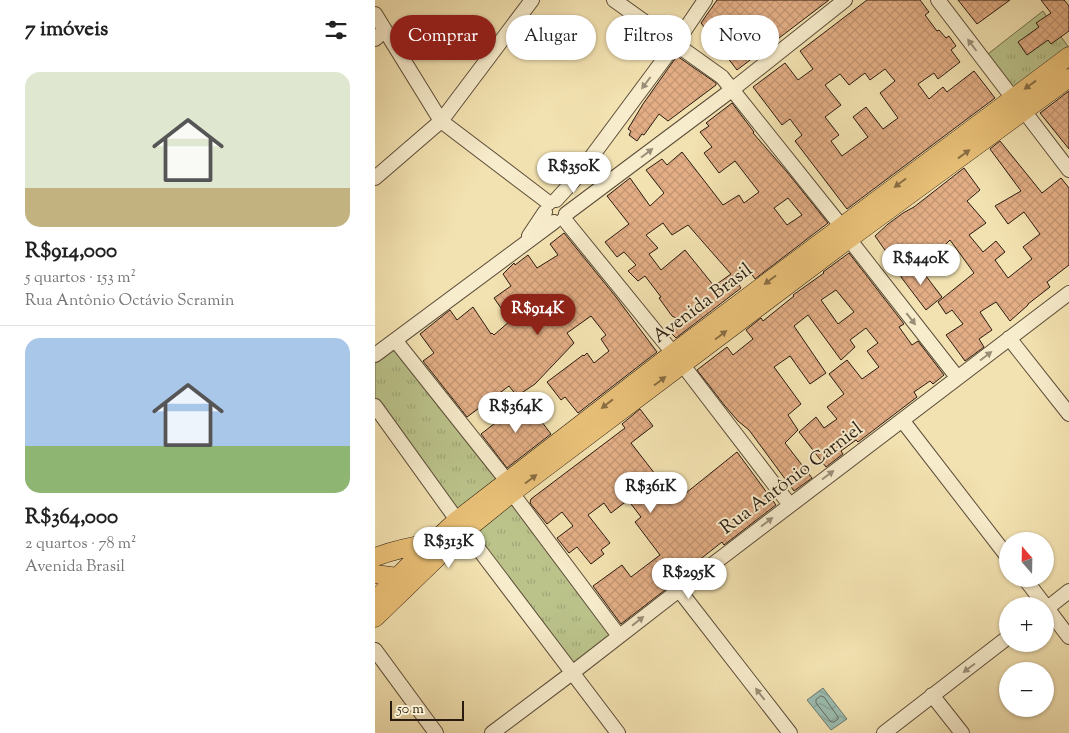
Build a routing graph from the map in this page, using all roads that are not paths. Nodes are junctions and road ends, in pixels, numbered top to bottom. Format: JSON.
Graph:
{"nodes":[{"id":1,"x":532,"y":0,"type":"edge"},
{"id":2,"x":614,"y":0,"type":"edge"},
{"id":3,"x":705,"y":0,"type":"edge"},
{"id":4,"x":845,"y":0,"type":"edge"},
{"id":5,"x":938,"y":0,"type":"edge"},
{"id":6,"x":375,"y":14,"type":"edge"},
{"id":7,"x":636,"y":15,"type":"edge"},
{"id":8,"x":691,"y":21,"type":"edge"},
{"id":9,"x":380,"y":34,"type":"edge"},
{"id":10,"x":691,"y":54,"type":"edge"},
{"id":11,"x":1069,"y":56,"type":"edge"},
{"id":12,"x":663,"y":60,"type":"edge"},
{"id":13,"x":1069,"y":78,"type":"edge"},
{"id":14,"x":733,"y":89,"type":"junction"},
{"id":15,"x":1012,"y":97,"type":"junction"},
{"id":16,"x":1024,"y":111,"type":"junction"},
{"id":17,"x":441,"y":121,"type":"junction"},
{"id":18,"x":1069,"y":170,"type":"edge"},
{"id":19,"x":375,"y":178,"type":"edge"},
{"id":20,"x":556,"y":211,"type":"junction"},
{"id":21,"x":845,"y":233,"type":"junction"},
{"id":22,"x":1069,"y":293,"type":"edge"},
{"id":23,"x":1009,"y":338,"type":"junction"},
{"id":24,"x":395,"y":340,"type":"junction"},
{"id":25,"x":375,"y":355,"type":"edge"},
{"id":26,"x":678,"y":359,"type":"junction"},
{"id":27,"x":957,"y":378,"type":"junction"},
{"id":28,"x":375,"y":406,"type":"edge"},
{"id":29,"x":1069,"y":414,"type":"edge"},
{"id":30,"x":902,"y":420,"type":"junction"},
{"id":31,"x":510,"y":487,"type":"junction"},
{"id":32,"x":790,"y":505,"type":"junction"},
{"id":33,"x":461,"y":526,"type":"junction"},
{"id":34,"x":432,"y":543,"type":"junction"},
{"id":35,"x":999,"y":546,"type":"edge"},
{"id":36,"x":375,"y":557,"type":"edge"},
{"id":37,"x":375,"y":574,"type":"edge"},
{"id":38,"x":404,"y":580,"type":"junction"},
{"id":39,"x":679,"y":590,"type":"junction"},
{"id":40,"x":1069,"y":591,"type":"edge"},
{"id":41,"x":375,"y":600,"type":"edge"},
{"id":42,"x":1054,"y":603,"type":"edge"},
{"id":43,"x":375,"y":618,"type":"edge"},
{"id":44,"x":1054,"y":619,"type":"edge"},
{"id":45,"x":619,"y":636,"type":"junction"},
{"id":46,"x":1069,"y":637,"type":"edge"},
{"id":47,"x":999,"y":644,"type":"edge"},
{"id":48,"x":375,"y":650,"type":"edge"},
{"id":49,"x":572,"y":673,"type":"junction"},
{"id":50,"x":932,"y":695,"type":"junction"},
{"id":51,"x":436,"y":733,"type":"edge"},
{"id":52,"x":492,"y":733,"type":"edge"},
{"id":53,"x":618,"y":733,"type":"edge"},
{"id":54,"x":790,"y":733,"type":"edge"},
{"id":55,"x":884,"y":733,"type":"edge"},
{"id":56,"x":961,"y":733,"type":"edge"}],
"edges":[{"from":1,"to":17,"type":"street"},
{"from":2,"to":7,"type":"street"},
{"from":3,"to":8,"type":"street"},
{"from":4,"to":14,"type":"street"},
{"from":15,"to":5,"type":"street","one_way":true},
{"from":6,"to":9,"type":"street"},
{"from":9,"to":17,"type":"street"},
{"from":10,"to":14,"type":"street"},
{"from":11,"to":15,"type":"main road","name":"Avenida Brasil","one_way":true},
{"from":12,"to":20,"type":"street","one_way":true},
{"from":13,"to":16,"type":"main road","name":"Avenida Brasil"},
{"from":20,"to":14,"type":"street","one_way":true},
{"from":14,"to":21,"type":"street"},
{"from":15,"to":21,"type":"main road","name":"Avenida Brasil","one_way":true},
{"from":16,"to":18,"type":"street"},
{"from":21,"to":16,"type":"main road","name":"Avenida Brasil","one_way":true},
{"from":17,"to":19,"type":"street"},
{"from":17,"to":20,"type":"street"},
{"from":20,"to":24,"type":"street"},
{"from":20,"to":26,"type":"street"},
{"from":21,"to":26,"type":"main road","name":"Avenida Brasil"},
{"from":21,"to":27,"type":"street","one_way":true},
{"from":22,"to":23,"type":"street","name":"Rua Antônio Carniel"},
{"from":27,"to":23,"type":"street","name":"Rua Antônio Carniel","one_way":true},
{"from":23,"to":29,"type":"street"},
{"from":24,"to":25,"type":"street"},
{"from":24,"to":31,"type":"street"},
{"from":26,"to":31,"type":"main road","name":"Avenida Brasil"},
{"from":26,"to":32,"type":"street"},
{"from":27,"to":30,"type":"street","name":"Rua Antônio Carniel"},
{"from":28,"to":33,"type":"street"},
{"from":32,"to":30,"type":"street","name":"Rua Antônio Carniel","one_way":true},
{"from":30,"to":35,"type":"street"},
{"from":31,"to":33,"type":"main road","name":"Avenida Brasil"},
{"from":31,"to":45,"type":"street"},
{"from":39,"to":32,"type":"street","name":"Rua Antônio Carniel","one_way":true},
{"from":33,"to":34,"type":"main road","name":"Avenida Brasil"},
{"from":33,"to":38,"type":"main road","name":"Avenida Brasil"},
{"from":33,"to":49,"type":"street"},
{"from":34,"to":36,"type":"main road"},
{"from":34,"to":38,"type":"main road","name":"Avenida Brasil"},
{"from":37,"to":38,"type":"main road"},
{"from":38,"to":41,"type":"main road","name":"Avenida Brasil"},
{"from":38,"to":43,"type":"main road","name":"Avenida Brasil"},
{"from":45,"to":39,"type":"street","name":"Rua Antônio Carniel","one_way":true},
{"from":54,"to":39,"type":"street","one_way":true},
{"from":40,"to":42,"type":"street"},
{"from":44,"to":46,"type":"street"},
{"from":45,"to":49,"type":"street","name":"Rua Antônio Carniel"},
{"from":47,"to":50,"type":"street","one_way":true},
{"from":48,"to":51,"type":"street"},
{"from":49,"to":52,"type":"street","name":"Rua Antônio Carniel"},
{"from":49,"to":53,"type":"street"},
{"from":50,"to":55,"type":"street"},
{"from":50,"to":56,"type":"street"}]}
